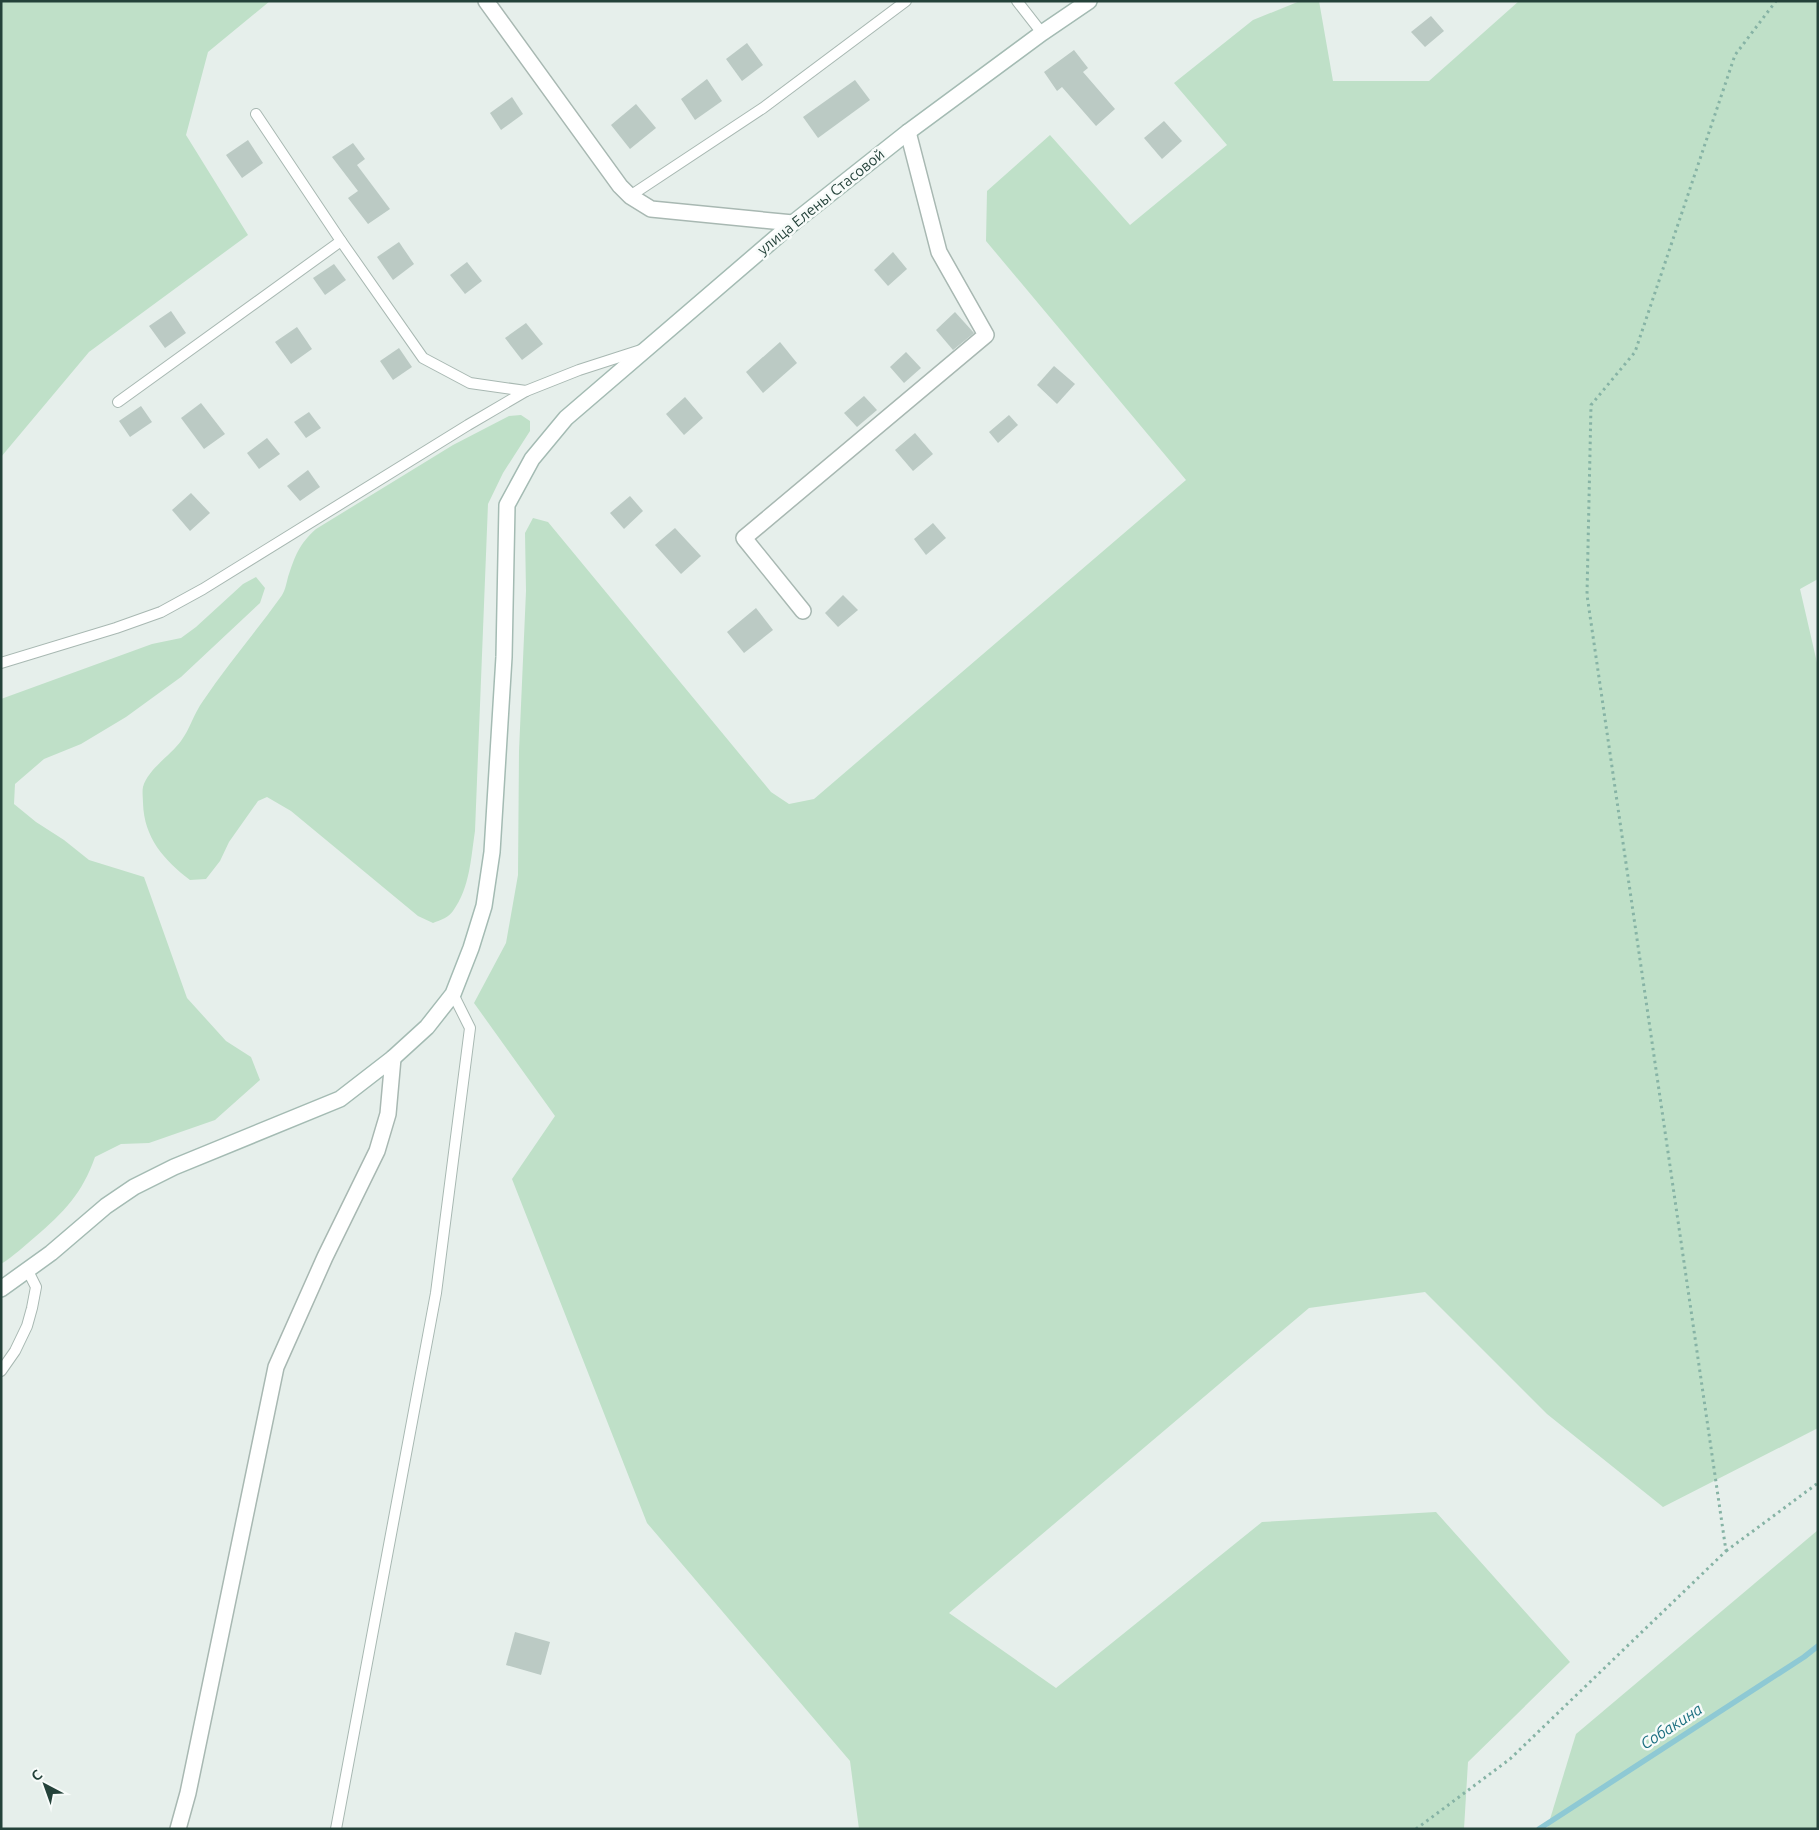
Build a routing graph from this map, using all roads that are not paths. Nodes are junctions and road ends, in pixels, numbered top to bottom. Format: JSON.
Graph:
{"nodes":[{"id":1,"x":486,"y":1,"type":"edge"},
{"id":2,"x":906,"y":1,"type":"edge"},
{"id":3,"x":1017,"y":1,"type":"edge"},
{"id":4,"x":1089,"y":1,"type":"edge"},
{"id":5,"x":1042,"y":33,"type":"junction"},
{"id":6,"x":256,"y":114,"type":"dead end"},
{"id":7,"x":908,"y":132,"type":"junction"},
{"id":8,"x":630,"y":196,"type":"junction"},
{"id":9,"x":793,"y":223,"type":"junction"},
{"id":10,"x":341,"y":241,"type":"junction"},
{"id":11,"x":644,"y":349,"type":"junction"},
{"id":12,"x":526,"y":391,"type":"junction"},
{"id":13,"x":118,"y":402,"type":"dead end"},
{"id":14,"x":803,"y":610,"type":"dead end"},
{"id":15,"x":1,"y":663,"type":"edge"},
{"id":16,"x":453,"y":994,"type":"junction"},
{"id":17,"x":393,"y":1058,"type":"junction"},
{"id":18,"x":28,"y":1271,"type":"junction"},
{"id":19,"x":1,"y":1289,"type":"edge"},
{"id":20,"x":1,"y":1371,"type":"edge"},
{"id":21,"x":178,"y":1829,"type":"edge"},
{"id":22,"x":336,"y":1829,"type":"edge"}],
"edges":[{"from":1,"to":8,"type":"street"},
{"from":2,"to":8,"type":"lane"},
{"from":3,"to":5,"type":"lane"},
{"from":4,"to":5,"type":"street","name":"улица Елены Стасовой"},
{"from":5,"to":7,"type":"street","name":"улица Елены Стасовой"},
{"from":6,"to":10,"type":"lane"},
{"from":7,"to":9,"type":"street","name":"улица Елены Стасовой"},
{"from":7,"to":14,"type":"street"},
{"from":8,"to":9,"type":"street"},
{"from":9,"to":11,"type":"street","name":"улица Елены Стасовой"},
{"from":10,"to":12,"type":"lane"},
{"from":10,"to":13,"type":"lane"},
{"from":11,"to":12,"type":"lane"},
{"from":11,"to":16,"type":"street","name":"улица Елены Стасовой"},
{"from":12,"to":15,"type":"lane"},
{"from":16,"to":17,"type":"street","name":"улица Елены Стасовой"},
{"from":16,"to":22,"type":"lane"},
{"from":17,"to":18,"type":"street","name":"улица Елены Стасовой"},
{"from":17,"to":21,"type":"street"},
{"from":18,"to":19,"type":"street","name":"улица Елены Стасовой"},
{"from":18,"to":20,"type":"lane"}]}
